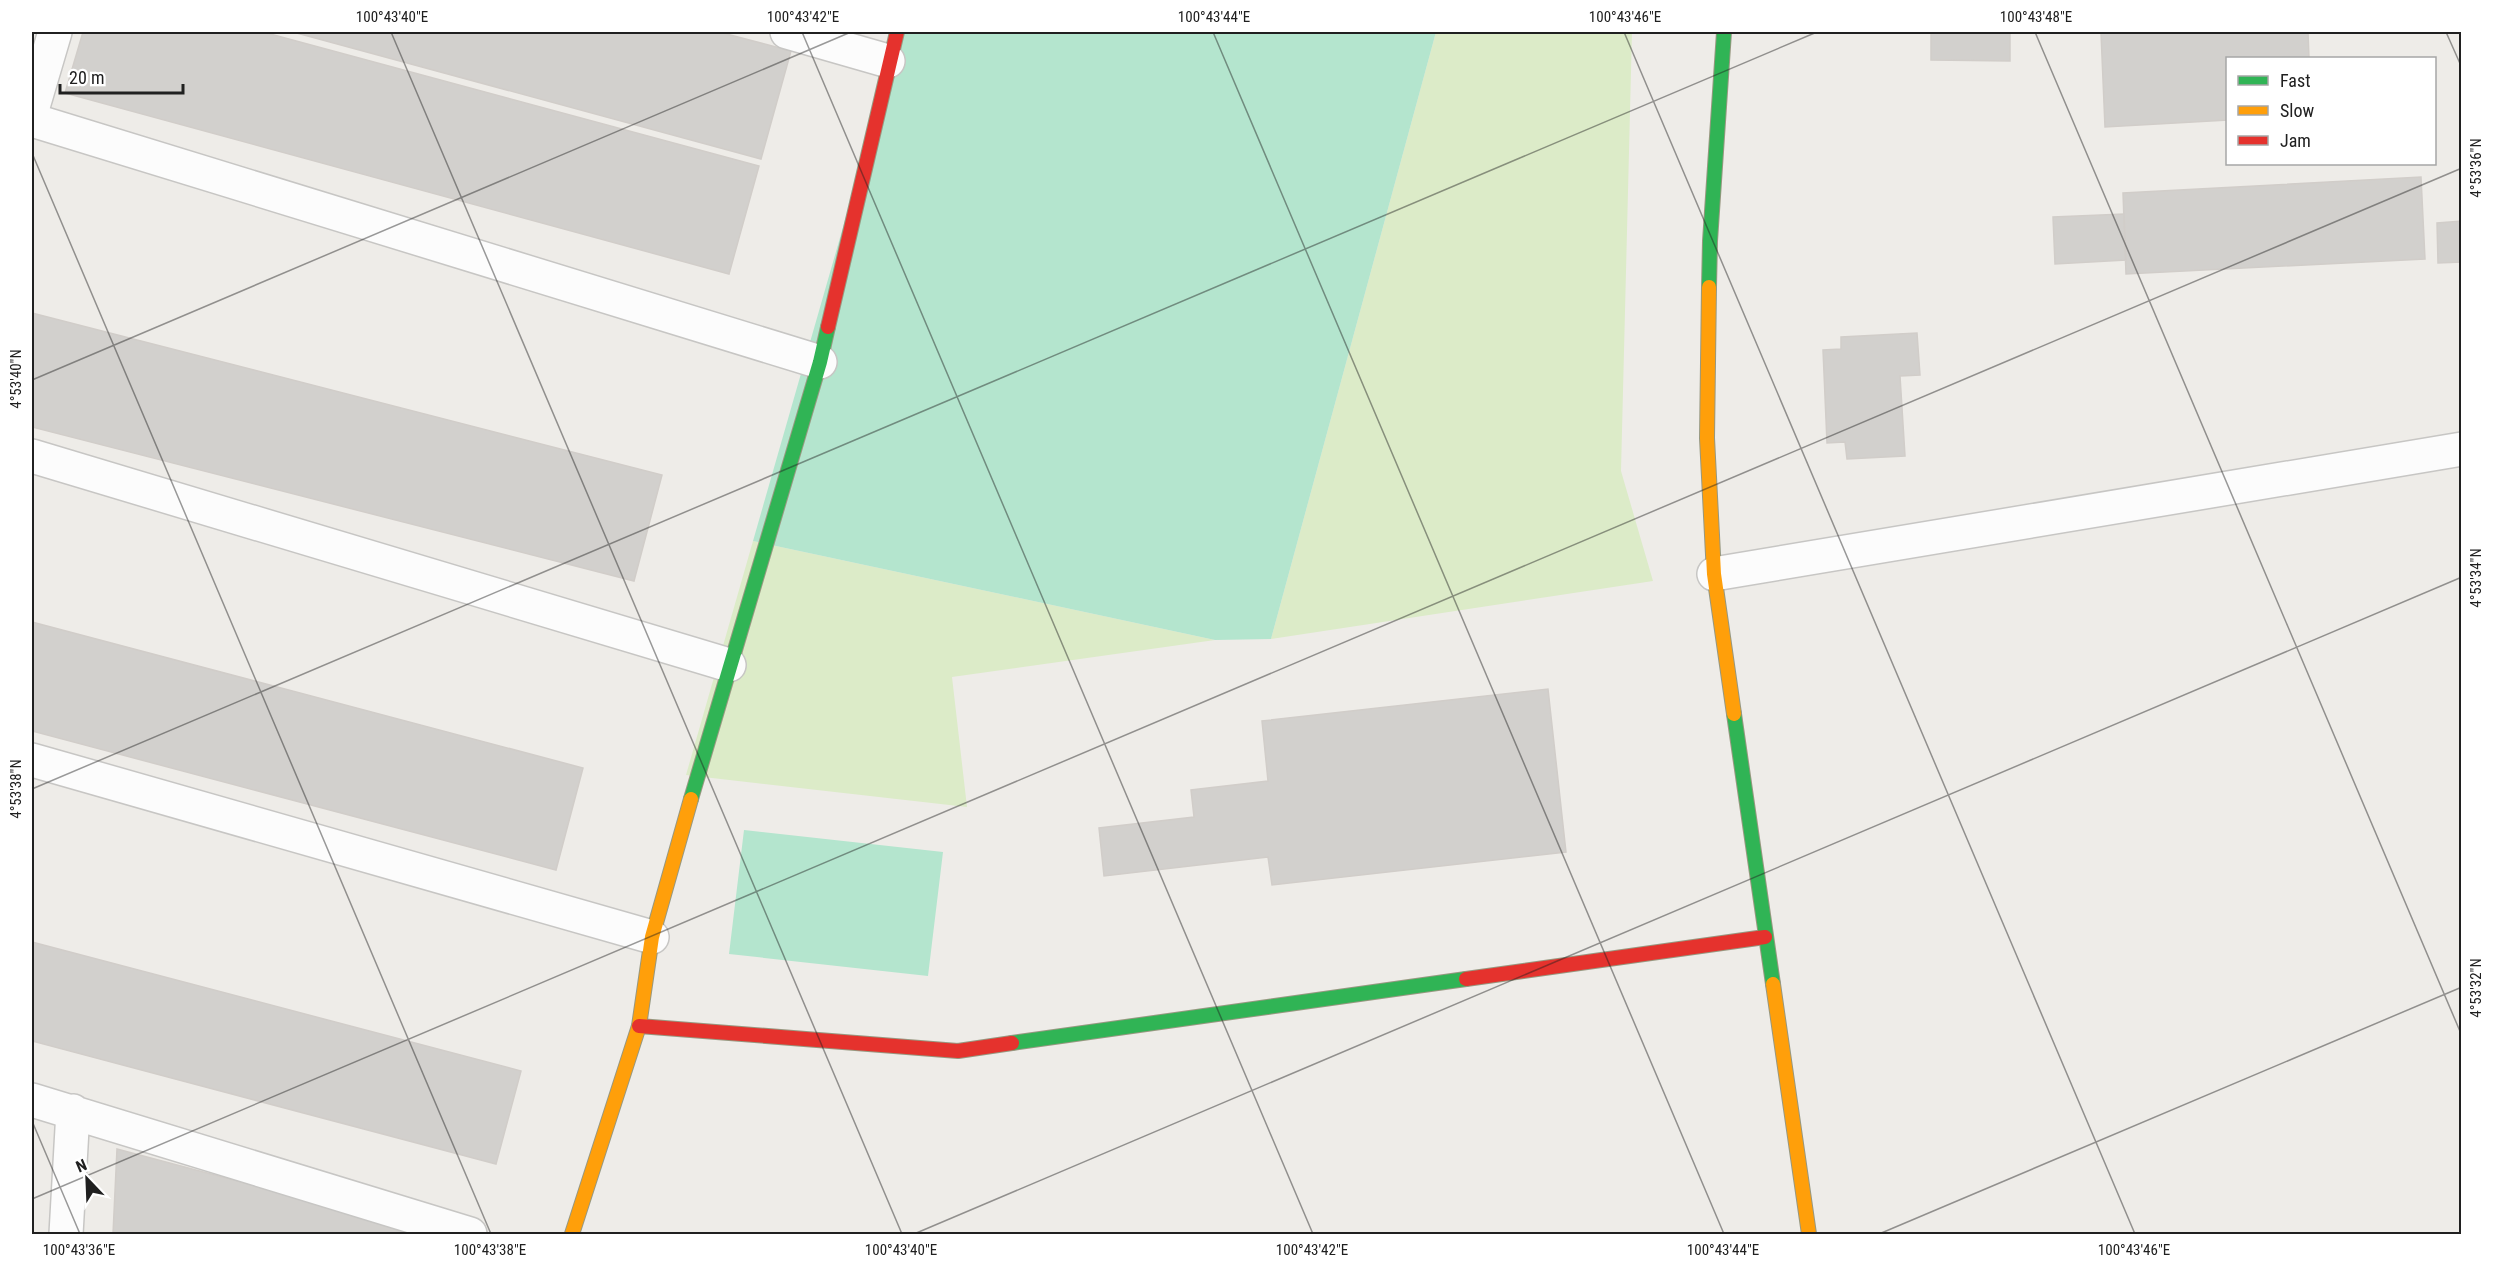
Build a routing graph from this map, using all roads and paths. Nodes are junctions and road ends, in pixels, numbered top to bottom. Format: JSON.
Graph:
{"nodes":[{"id":1,"x":54,"y":32,"type":"edge"},
{"id":2,"x":787,"y":32,"type":"edge"},
{"id":3,"x":1724,"y":32,"type":"edge"},
{"id":4,"x":892,"y":46,"type":"edge"},
{"id":5,"x":32,"y":110,"type":"edge"},
{"id":6,"x":32,"y":120,"type":"edge"},
{"id":7,"x":820,"y":362,"type":"junction"},
{"id":8,"x":2462,"y":449,"type":"edge"},
{"id":9,"x":32,"y":456,"type":"edge"},
{"id":10,"x":1714,"y":574,"type":"junction"},
{"id":11,"x":729,"y":665,"type":"junction"},
{"id":12,"x":32,"y":760,"type":"edge"},
{"id":13,"x":652,"y":937,"type":"junction"},
{"id":14,"x":1764,"y":937,"type":"junction"},
{"id":15,"x":639,"y":1026,"type":"junction"},
{"id":16,"x":32,"y":1100,"type":"edge"},
{"id":17,"x":73,"y":1111,"type":"junction"},
{"id":18,"x":66,"y":1234,"type":"edge"},
{"id":19,"x":470,"y":1234,"type":"edge"},
{"id":20,"x":572,"y":1234,"type":"edge"},
{"id":21,"x":1809,"y":1234,"type":"edge"}],
"edges":[{"from":1,"to":5,"type":"street"},
{"from":2,"to":4,"type":"street"},
{"from":3,"to":10,"type":"street"},
{"from":4,"to":7,"type":"street"},
{"from":6,"to":7,"type":"street"},
{"from":7,"to":11,"type":"street"},
{"from":8,"to":10,"type":"street"},
{"from":9,"to":11,"type":"street"},
{"from":10,"to":14,"type":"street"},
{"from":11,"to":13,"type":"street"},
{"from":12,"to":13,"type":"street"},
{"from":13,"to":15,"type":"street"},
{"from":14,"to":15,"type":"street"},
{"from":14,"to":21,"type":"street"},
{"from":15,"to":20,"type":"street"},
{"from":16,"to":17,"type":"street"},
{"from":17,"to":18,"type":"street"},
{"from":17,"to":19,"type":"street"}]}
